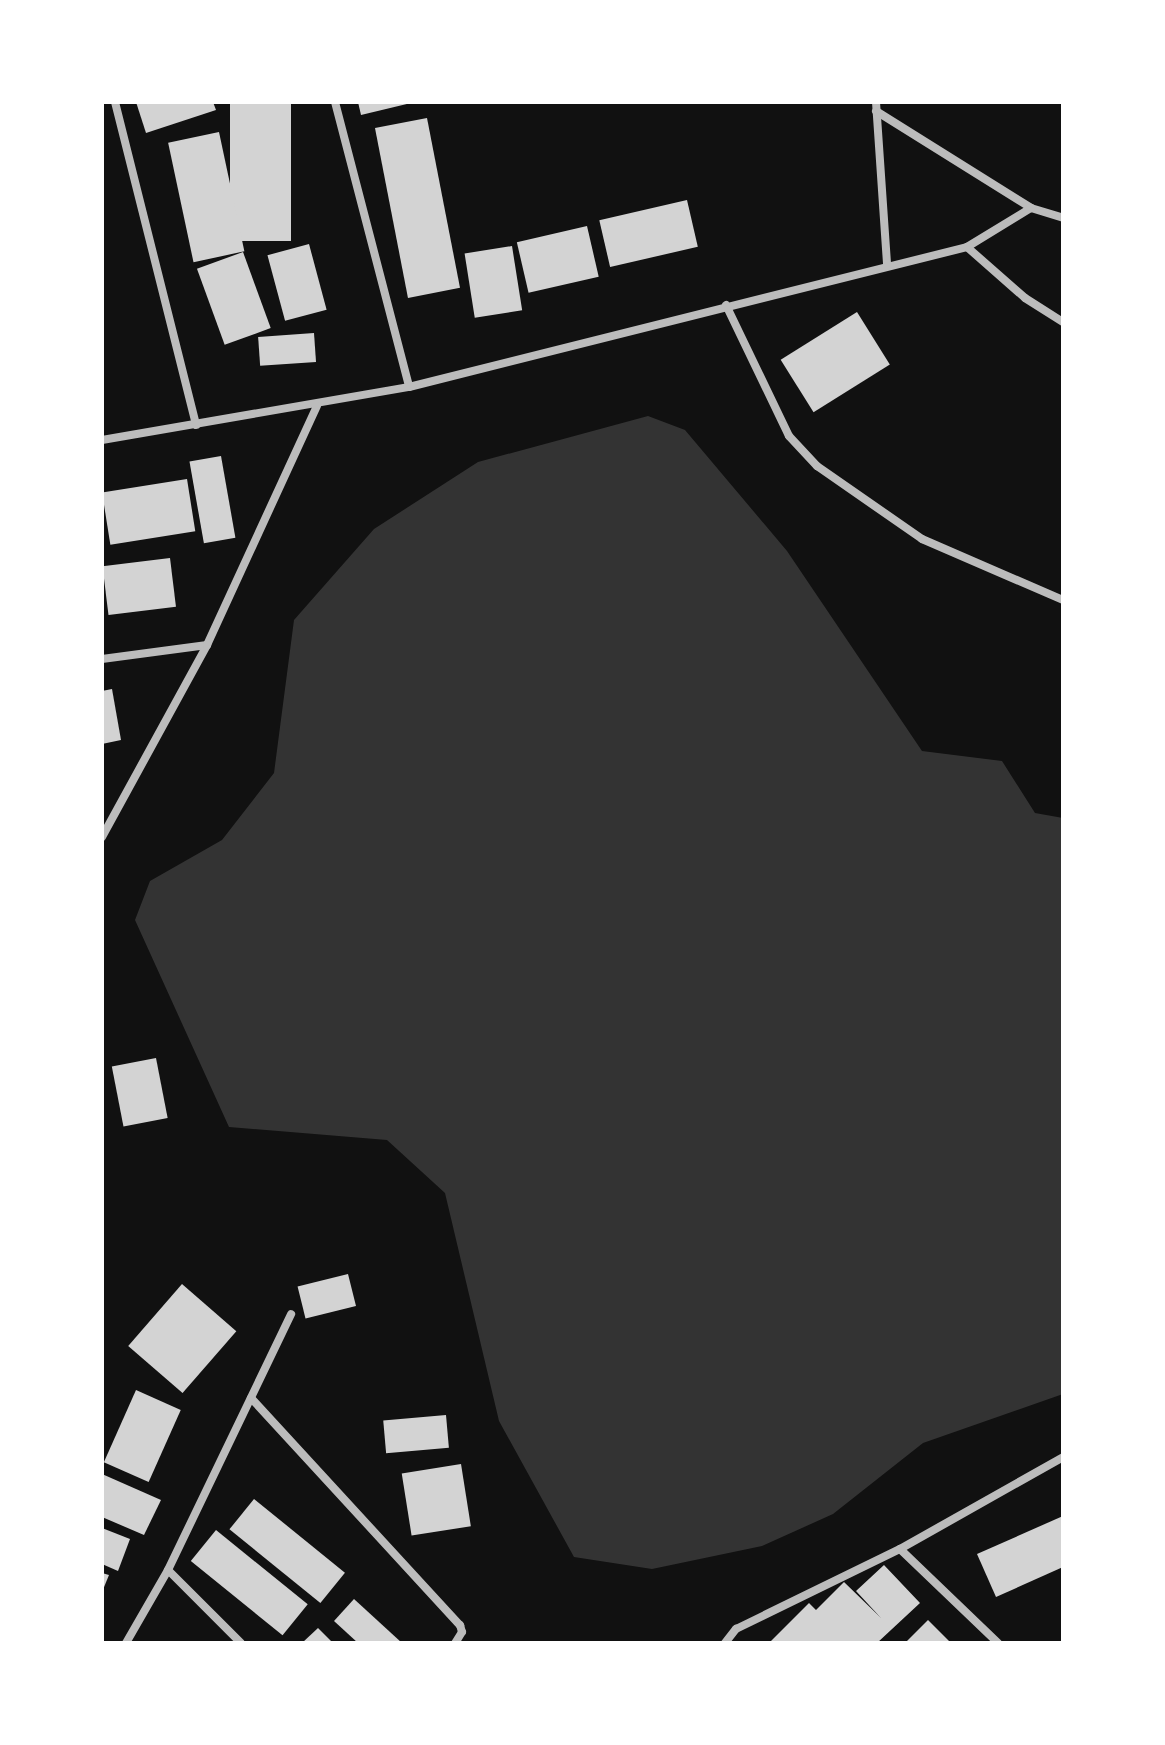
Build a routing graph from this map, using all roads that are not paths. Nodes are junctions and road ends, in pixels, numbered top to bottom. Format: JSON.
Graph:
{"nodes":[{"id":1,"x":115,"y":102,"type":"edge"},
{"id":2,"x":335,"y":102,"type":"edge"},
{"id":3,"x":876,"y":106,"type":"edge"},
{"id":4,"x":1031,"y":208,"type":"junction"},
{"id":5,"x":1063,"y":218,"type":"edge"},
{"id":6,"x":967,"y":247,"type":"junction"},
{"id":7,"x":887,"y":264,"type":"junction"},
{"id":8,"x":726,"y":305,"type":"junction"},
{"id":9,"x":1063,"y":322,"type":"edge"},
{"id":10,"x":409,"y":387,"type":"junction"},
{"id":11,"x":317,"y":406,"type":"junction"},
{"id":12,"x":196,"y":425,"type":"junction"},
{"id":13,"x":102,"y":440,"type":"edge"},
{"id":14,"x":1063,"y":600,"type":"edge"},
{"id":15,"x":207,"y":645,"type":"junction"},
{"id":16,"x":102,"y":659,"type":"edge"},
{"id":17,"x":102,"y":837,"type":"edge"},
{"id":18,"x":291,"y":1314,"type":"dead end"},
{"id":19,"x":251,"y":1398,"type":"junction"},
{"id":20,"x":1063,"y":1457,"type":"edge"},
{"id":21,"x":900,"y":1549,"type":"junction"},
{"id":22,"x":168,"y":1570,"type":"junction"},
{"id":23,"x":126,"y":1643,"type":"edge"},
{"id":24,"x":241,"y":1643,"type":"edge"},
{"id":25,"x":455,"y":1643,"type":"edge"},
{"id":26,"x":725,"y":1643,"type":"edge"},
{"id":27,"x":998,"y":1643,"type":"edge"}],
"edges":[{"from":1,"to":12,"type":"street"},
{"from":2,"to":10,"type":"street"},
{"from":3,"to":4,"type":"street"},
{"from":3,"to":7,"type":"street"},
{"from":4,"to":5,"type":"street"},
{"from":4,"to":6,"type":"street"},
{"from":6,"to":7,"type":"street"},
{"from":6,"to":9,"type":"street"},
{"from":7,"to":8,"type":"street"},
{"from":8,"to":10,"type":"street"},
{"from":8,"to":14,"type":"street"},
{"from":10,"to":11,"type":"street"},
{"from":11,"to":12,"type":"street"},
{"from":11,"to":15,"type":"street"},
{"from":12,"to":13,"type":"street"},
{"from":15,"to":16,"type":"street"},
{"from":15,"to":17,"type":"street"},
{"from":18,"to":19,"type":"street"},
{"from":19,"to":22,"type":"street"},
{"from":19,"to":25,"type":"street"},
{"from":20,"to":21,"type":"street"},
{"from":21,"to":26,"type":"street"},
{"from":21,"to":27,"type":"street"},
{"from":22,"to":23,"type":"street"},
{"from":22,"to":24,"type":"street"}]}
